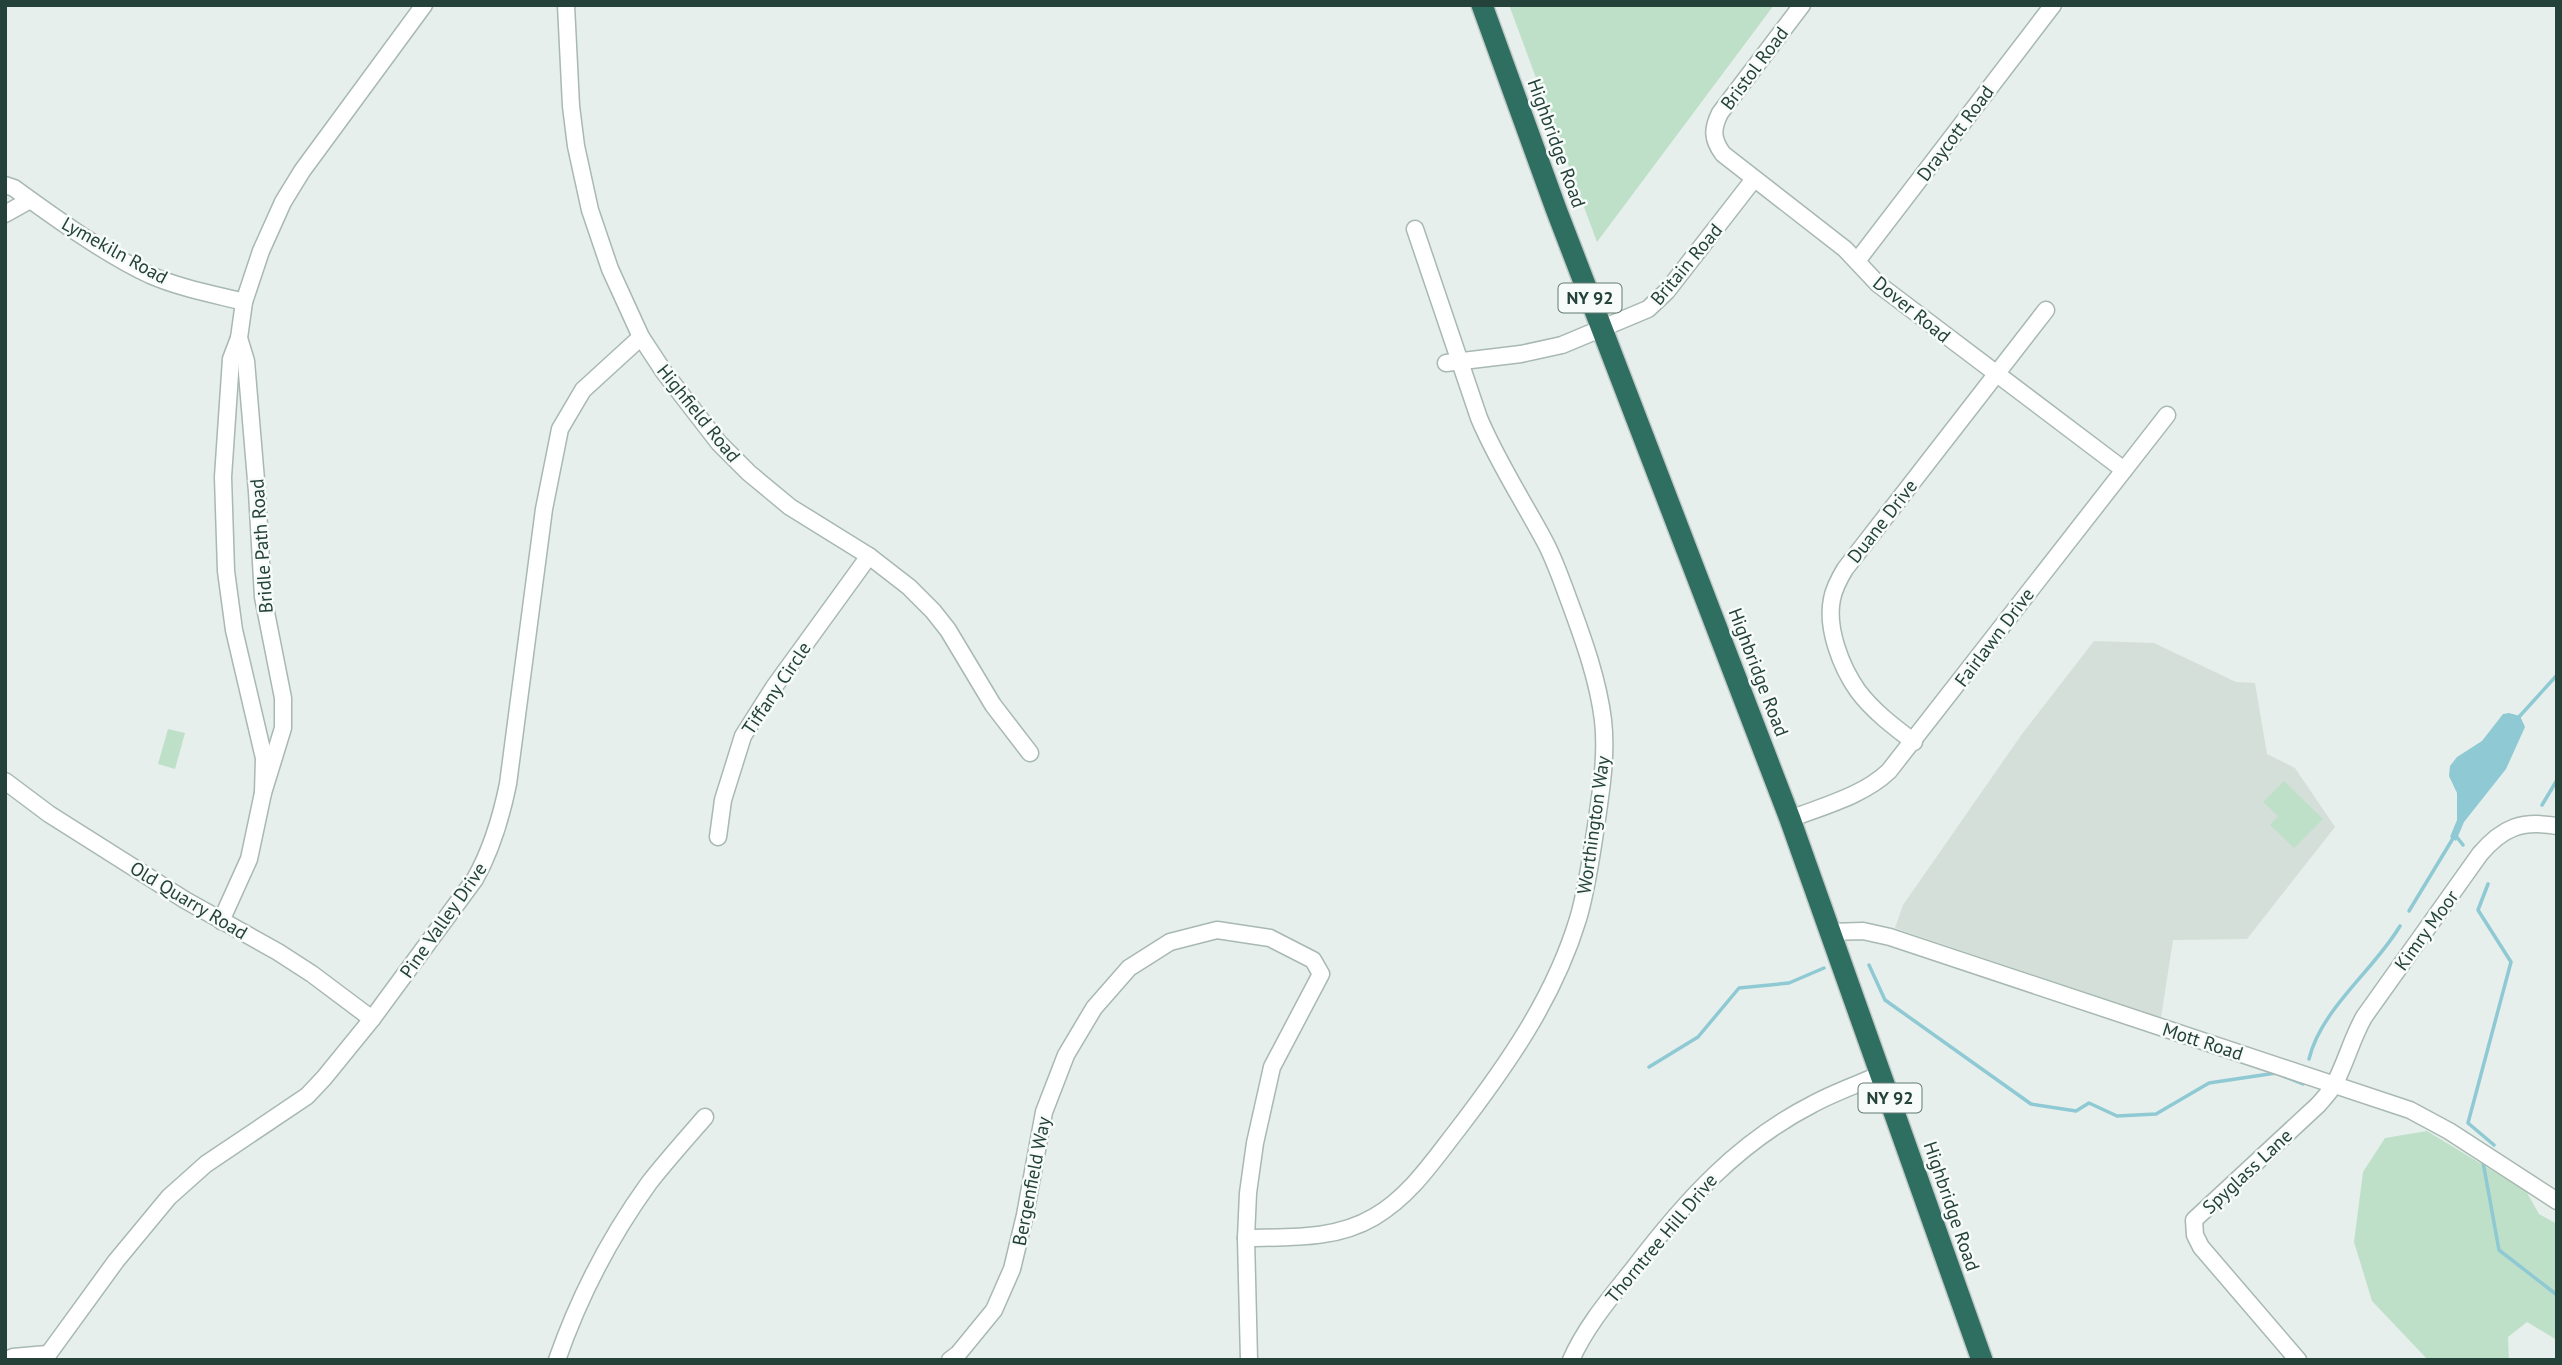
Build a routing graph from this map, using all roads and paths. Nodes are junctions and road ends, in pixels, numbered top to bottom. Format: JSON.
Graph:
{"nodes":[{"id":1,"x":424,"y":5,"type":"edge"},
{"id":2,"x":566,"y":5,"type":"edge"},
{"id":3,"x":1482,"y":5,"type":"edge"},
{"id":4,"x":1802,"y":5,"type":"edge"},
{"id":5,"x":2053,"y":5,"type":"edge"},
{"id":6,"x":1713,"y":135,"type":"joint"},
{"id":7,"x":1754,"y":179,"type":"junction"},
{"id":8,"x":5,"y":185,"type":"edge"},
{"id":9,"x":30,"y":200,"type":"junction"},
{"id":10,"x":5,"y":214,"type":"edge"},
{"id":11,"x":1415,"y":229,"type":"dead end"},
{"id":12,"x":1857,"y":261,"type":"junction"},
{"id":13,"x":244,"y":302,"type":"junction"},
{"id":14,"x":2046,"y":310,"type":"dead end"},
{"id":15,"x":1602,"y":328,"type":"junction"},
{"id":16,"x":641,"y":337,"type":"junction"},
{"id":17,"x":239,"y":338,"type":"junction"},
{"id":18,"x":1453,"y":361,"type":"junction"},
{"id":19,"x":1996,"y":374,"type":"junction"},
{"id":20,"x":2167,"y":415,"type":"dead end"},
{"id":21,"x":2124,"y":470,"type":"junction"},
{"id":22,"x":869,"y":556,"type":"junction"},
{"id":23,"x":1914,"y":742,"type":"junction"},
{"id":24,"x":1030,"y":753,"type":"dead end"},
{"id":25,"x":5,"y":780,"type":"edge"},
{"id":26,"x":263,"y":793,"type":"junction"},
{"id":27,"x":1790,"y":819,"type":"junction"},
{"id":28,"x":2557,"y":826,"type":"edge"},
{"id":29,"x":718,"y":837,"type":"dead end"},
{"id":30,"x":221,"y":921,"type":"junction"},
{"id":31,"x":1830,"y":932,"type":"junction"},
{"id":32,"x":372,"y":1020,"type":"junction"},
{"id":33,"x":1881,"y":1074,"type":"junction"},
{"id":34,"x":2335,"y":1084,"type":"junction"},
{"id":35,"x":705,"y":1117,"type":"dead end"},
{"id":36,"x":2557,"y":1200,"type":"edge"},
{"id":37,"x":1246,"y":1238,"type":"junction"},
{"id":38,"x":46,"y":1357,"type":"edge"},
{"id":39,"x":6,"y":1360,"type":"edge"},
{"id":40,"x":557,"y":1360,"type":"edge"},
{"id":41,"x":950,"y":1360,"type":"edge"},
{"id":42,"x":1249,"y":1360,"type":"edge"},
{"id":43,"x":1571,"y":1360,"type":"edge"},
{"id":44,"x":1982,"y":1360,"type":"edge"},
{"id":45,"x":2298,"y":1360,"type":"edge"}],
"edges":[{"from":1,"to":13,"type":"street","name":"Bridle Path Road"},
{"from":2,"to":16,"type":"street","name":"Highfield Road"},
{"from":3,"to":15,"type":"highway","name":"Highbridge Road","number":"NY 92"},
{"from":4,"to":6,"type":"street","name":"Bristol Road"},
{"from":5,"to":12,"type":"street","name":"Draycott Road"},
{"from":6,"to":7,"type":"street","name":"Dover Road"},
{"from":7,"to":12,"type":"street","name":"Dover Road"},
{"from":7,"to":15,"type":"street","name":"Britain Road"},
{"from":8,"to":9,"type":"street","name":"Lymekiln Road"},
{"from":9,"to":10,"type":"street"},
{"from":9,"to":13,"type":"street","name":"Lymekiln Road"},
{"from":11,"to":18,"type":"street","name":"Worthington Way"},
{"from":12,"to":19,"type":"street","name":"Dover Road"},
{"from":13,"to":17,"type":"street","name":"Bridle Path Road"},
{"from":14,"to":19,"type":"street","name":"Duane Drive"},
{"from":15,"to":18,"type":"street","name":"Britain Road"},
{"from":15,"to":27,"type":"highway","name":"Highbridge Road","number":"NY 92"},
{"from":16,"to":22,"type":"street","name":"Highfield Road"},
{"from":16,"to":32,"type":"street","name":"Pine Valley Drive"},
{"from":17,"to":26,"type":"street","name":"Bridle Path Road"},
{"from":17,"to":26,"type":"street","name":"Bridle Path Road"},
{"from":18,"to":37,"type":"street","name":"Worthington Way"},
{"from":19,"to":21,"type":"street","name":"Dover Road"},
{"from":19,"to":23,"type":"street","name":"Duane Drive"},
{"from":20,"to":21,"type":"street","name":"Fairlawn Drive"},
{"from":21,"to":23,"type":"street","name":"Fairlawn Drive"},
{"from":22,"to":24,"type":"street","name":"Highfield Road"},
{"from":22,"to":29,"type":"street","name":"Tiffany Circle"},
{"from":23,"to":27,"type":"street","name":"Fairlawn Drive"},
{"from":25,"to":30,"type":"street","name":"Old Quarry Road"},
{"from":26,"to":30,"type":"street","name":"Bridle Path Road"},
{"from":27,"to":31,"type":"highway","name":"Highbridge Road","number":"NY 92"},
{"from":28,"to":34,"type":"street","name":"Kimry Moor"},
{"from":30,"to":32,"type":"street","name":"Old Quarry Road"},
{"from":31,"to":33,"type":"highway","name":"Highbridge Road","number":"NY 92"},
{"from":31,"to":34,"type":"street","name":"Mott Road"},
{"from":32,"to":38,"type":"street","name":"Pine Valley Drive"},
{"from":33,"to":43,"type":"street","name":"Thorntree Hill Drive"},
{"from":33,"to":44,"type":"highway","name":"Highbridge Road","number":"NY 92"},
{"from":34,"to":36,"type":"street","name":"Mott Road"},
{"from":34,"to":45,"type":"street","name":"Spyglass Lane"},
{"from":35,"to":40,"type":"street"},
{"from":37,"to":41,"type":"street","name":"Bergenfield Way"},
{"from":37,"to":42,"type":"street"},
{"from":38,"to":39,"type":"street","name":"Pine Valley Drive"}]}
